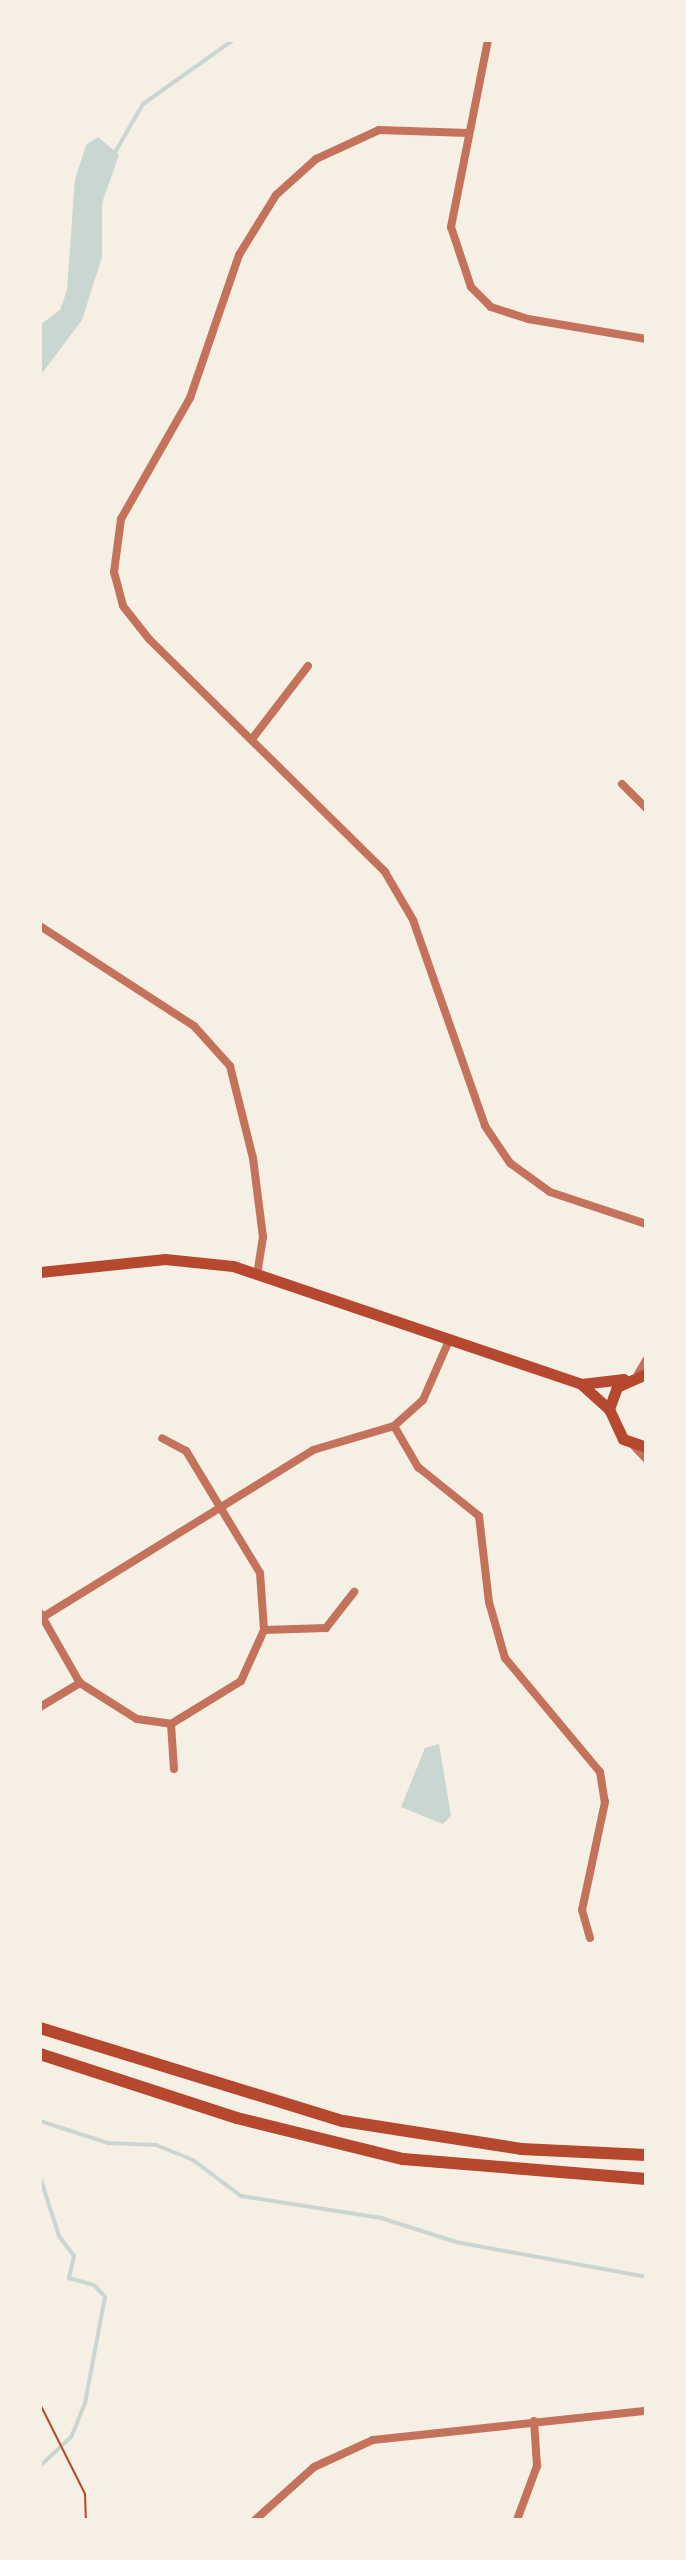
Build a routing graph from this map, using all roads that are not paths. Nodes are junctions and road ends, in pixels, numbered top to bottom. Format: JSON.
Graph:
{"nodes":[{"id":1,"x":488,"y":40,"type":"edge"},
{"id":2,"x":468,"y":133,"type":"junction"},
{"id":3,"x":646,"y":339,"type":"edge"},
{"id":4,"x":308,"y":666,"type":"dead end"},
{"id":5,"x":252,"y":739,"type":"junction"},
{"id":6,"x":622,"y":784,"type":"dead end"},
{"id":7,"x":646,"y":808,"type":"edge"},
{"id":8,"x":40,"y":926,"type":"edge"},
{"id":9,"x":646,"y":1224,"type":"edge"},
{"id":10,"x":40,"y":1272,"type":"edge"},
{"id":11,"x":257,"y":1273,"type":"junction"},
{"id":12,"x":448,"y":1343,"type":"junction"},
{"id":13,"x":646,"y":1360,"type":"edge"},
{"id":14,"x":637,"y":1376,"type":"edge"},
{"id":15,"x":581,"y":1384,"type":"junction"},
{"id":16,"x":609,"y":1409,"type":"junction"},
{"id":17,"x":394,"y":1426,"type":"junction"},
{"id":18,"x":162,"y":1438,"type":"dead end"},
{"id":19,"x":633,"y":1445,"type":"junction"},
{"id":20,"x":646,"y":1447,"type":"edge"},
{"id":21,"x":646,"y":1459,"type":"edge"},
{"id":22,"x":220,"y":1505,"type":"junction"},
{"id":23,"x":354,"y":1592,"type":"dead end"},
{"id":24,"x":42,"y":1615,"type":"edge"},
{"id":25,"x":264,"y":1630,"type":"junction"},
{"id":26,"x":80,"y":1683,"type":"junction"},
{"id":27,"x":40,"y":1707,"type":"edge"},
{"id":28,"x":171,"y":1724,"type":"junction"},
{"id":29,"x":174,"y":1769,"type":"dead end"},
{"id":30,"x":590,"y":1938,"type":"dead end"},
{"id":31,"x":40,"y":2028,"type":"edge"},
{"id":32,"x":40,"y":2054,"type":"edge"},
{"id":33,"x":646,"y":2155,"type":"edge"},
{"id":34,"x":646,"y":2179,"type":"edge"},
{"id":35,"x":646,"y":2411,"type":"edge"},
{"id":36,"x":534,"y":2421,"type":"junction"},
{"id":37,"x":255,"y":2520,"type":"edge"},
{"id":38,"x":517,"y":2520,"type":"edge"}],
"edges":[{"from":1,"to":2,"type":"street"},
{"from":2,"to":3,"type":"street"},
{"from":2,"to":5,"type":"street"},
{"from":4,"to":5,"type":"street"},
{"from":5,"to":9,"type":"street"},
{"from":6,"to":7,"type":"street"},
{"from":8,"to":11,"type":"street"},
{"from":10,"to":11,"type":"main road"},
{"from":11,"to":12,"type":"main road"},
{"from":12,"to":15,"type":"main road"},
{"from":12,"to":17,"type":"street"},
{"from":13,"to":14,"type":"street"},
{"from":14,"to":15,"type":"main road"},
{"from":14,"to":16,"type":"main road"},
{"from":15,"to":16,"type":"main road"},
{"from":16,"to":19,"type":"main road"},
{"from":17,"to":22,"type":"street"},
{"from":17,"to":30,"type":"street"},
{"from":18,"to":22,"type":"street"},
{"from":19,"to":20,"type":"main road"},
{"from":19,"to":21,"type":"street"},
{"from":22,"to":24,"type":"street"},
{"from":22,"to":25,"type":"street"},
{"from":23,"to":25,"type":"street"},
{"from":24,"to":26,"type":"street"},
{"from":25,"to":28,"type":"street"},
{"from":26,"to":27,"type":"street"},
{"from":26,"to":28,"type":"street"},
{"from":28,"to":29,"type":"street"},
{"from":31,"to":33,"type":"highway"},
{"from":32,"to":34,"type":"highway"},
{"from":35,"to":36,"type":"street"},
{"from":36,"to":37,"type":"street"},
{"from":36,"to":38,"type":"street"}]}
